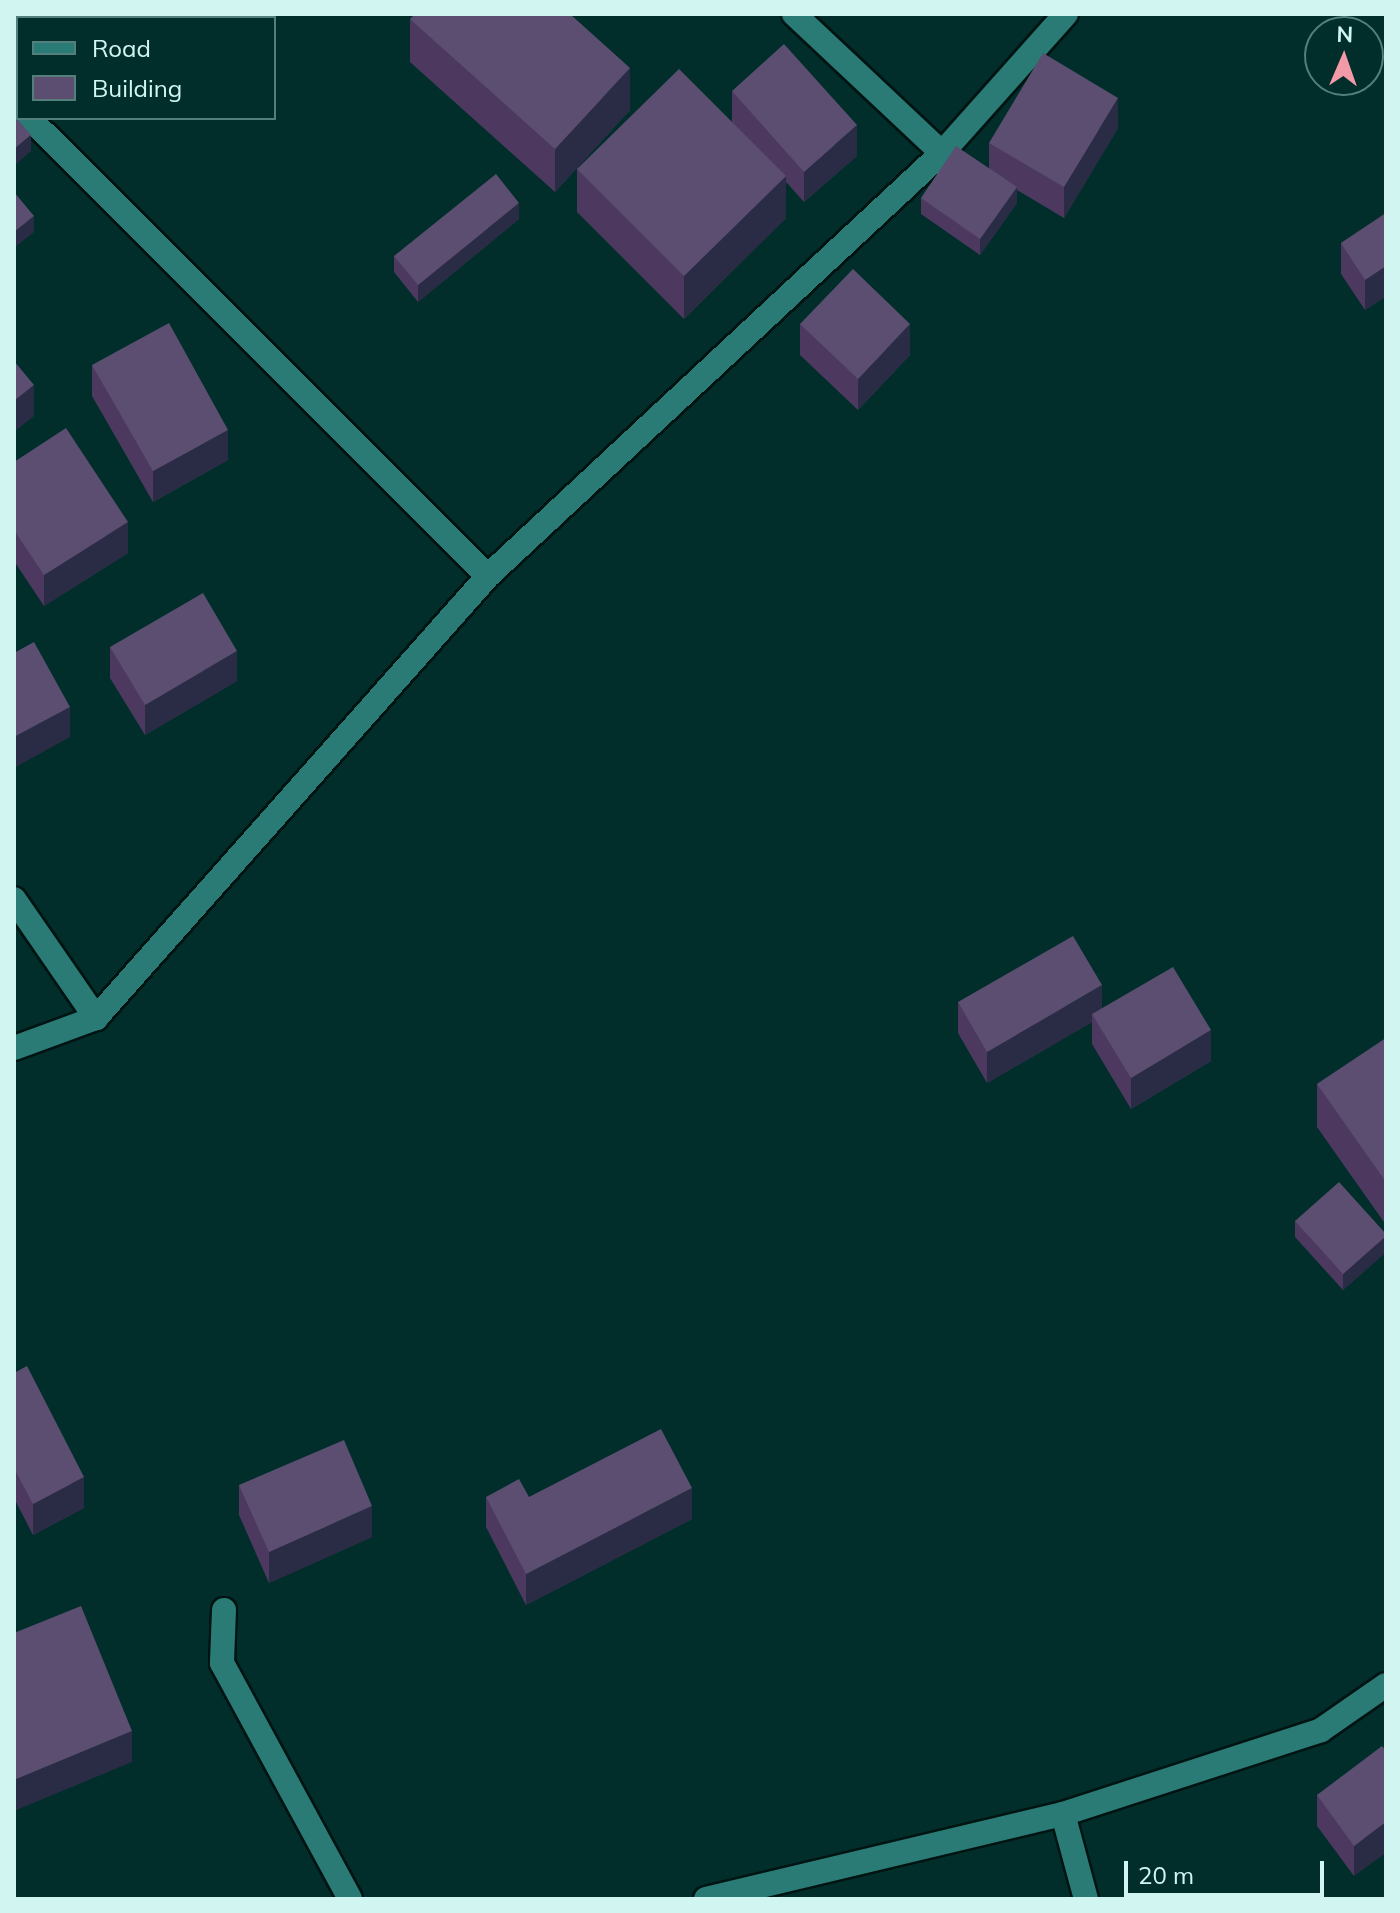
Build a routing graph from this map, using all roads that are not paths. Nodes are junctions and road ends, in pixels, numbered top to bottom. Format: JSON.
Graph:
{"nodes":[{"id":1,"x":794,"y":14,"type":"edge"},
{"id":2,"x":1066,"y":14,"type":"edge"},
{"id":3,"x":31,"y":120,"type":"edge"},
{"id":4,"x":942,"y":153,"type":"junction"},
{"id":5,"x":488,"y":576,"type":"junction"},
{"id":6,"x":14,"y":899,"type":"edge"},
{"id":7,"x":96,"y":1018,"type":"junction"},
{"id":8,"x":14,"y":1048,"type":"edge"},
{"id":9,"x":224,"y":1610,"type":"dead end"},
{"id":10,"x":1386,"y":1685,"type":"edge"},
{"id":11,"x":1063,"y":1814,"type":"junction"},
{"id":12,"x":350,"y":1899,"type":"edge"},
{"id":13,"x":706,"y":1899,"type":"edge"},
{"id":14,"x":1086,"y":1899,"type":"edge"}],
"edges":[{"from":1,"to":4,"type":"street"},
{"from":2,"to":4,"type":"street"},
{"from":3,"to":5,"type":"street"},
{"from":4,"to":5,"type":"street"},
{"from":5,"to":7,"type":"street"},
{"from":6,"to":7,"type":"street"},
{"from":7,"to":8,"type":"street"},
{"from":9,"to":12,"type":"street"},
{"from":10,"to":11,"type":"street"},
{"from":11,"to":13,"type":"street"},
{"from":11,"to":14,"type":"street"}]}
